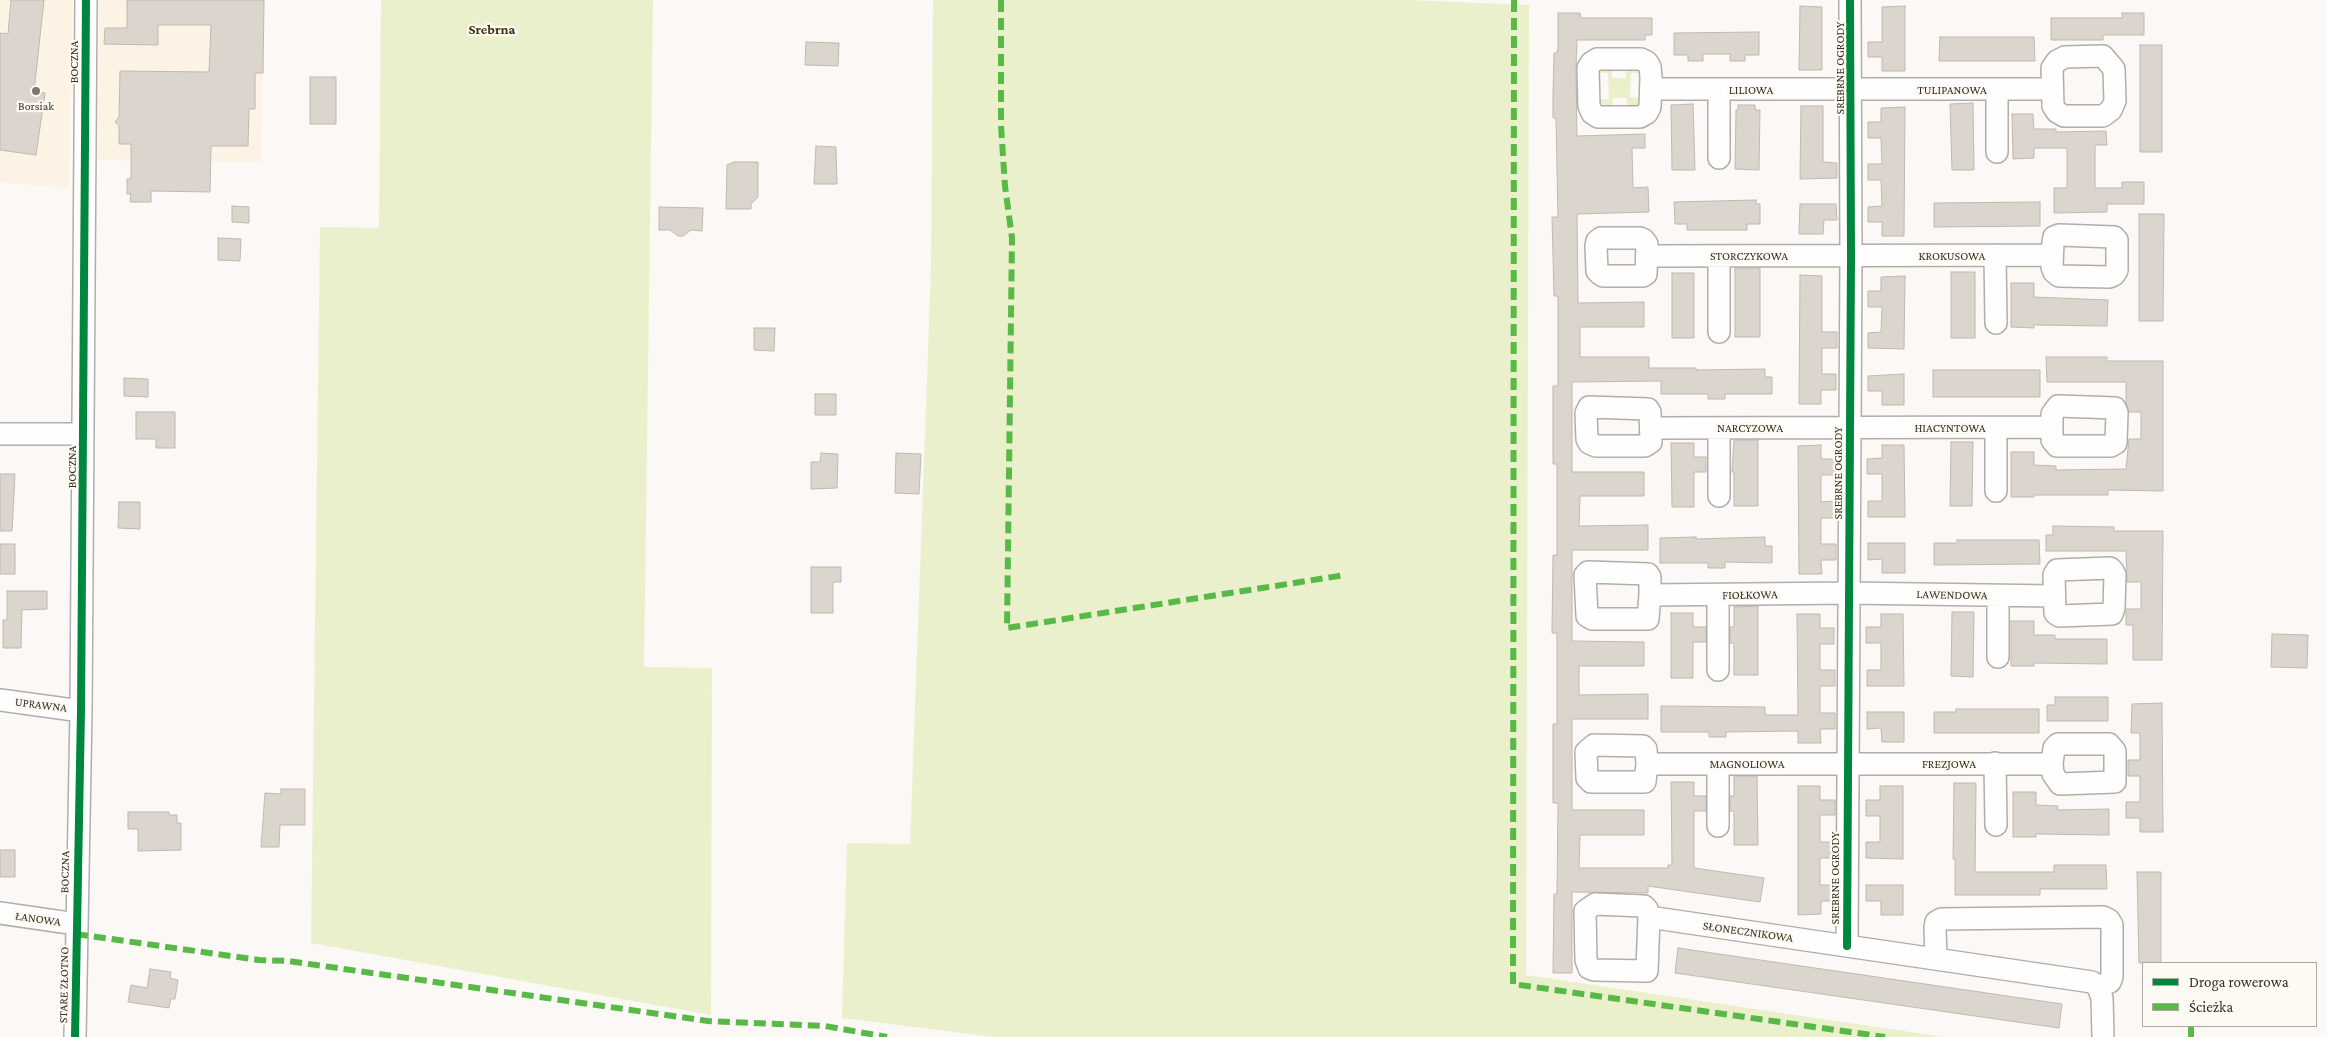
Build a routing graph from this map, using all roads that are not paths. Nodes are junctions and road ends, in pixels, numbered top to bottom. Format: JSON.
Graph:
{"nodes":[{"id":1,"x":86,"y":0,"type":"edge"},
{"id":2,"x":1850,"y":0,"type":"edge"},
{"id":3,"x":1650,"y":89,"type":"dead end"},
{"id":4,"x":1719,"y":90,"type":"junction"},
{"id":5,"x":1851,"y":90,"type":"junction"},
{"id":6,"x":1998,"y":90,"type":"junction"},
{"id":7,"x":2052,"y":90,"type":"dead end"},
{"id":8,"x":1997,"y":152,"type":"dead end"},
{"id":9,"x":1719,"y":158,"type":"dead end"},
{"id":10,"x":1647,"y":256,"type":"dead end"},
{"id":11,"x":1719,"y":256,"type":"junction"},
{"id":12,"x":1851,"y":256,"type":"junction"},
{"id":13,"x":1995,"y":256,"type":"junction"},
{"id":14,"x":2052,"y":256,"type":"dead end"},
{"id":15,"x":1996,"y":323,"type":"dead end"},
{"id":16,"x":1719,"y":332,"type":"dead end"},
{"id":17,"x":2052,"y":427,"type":"dead end"},
{"id":18,"x":1651,"y":428,"type":"dead end"},
{"id":19,"x":1719,"y":428,"type":"junction"},
{"id":20,"x":1849,"y":428,"type":"junction"},
{"id":21,"x":1996,"y":428,"type":"junction"},
{"id":22,"x":0,"y":434,"type":"edge"},
{"id":23,"x":83,"y":434,"type":"junction"},
{"id":24,"x":1996,"y":491,"type":"dead end"},
{"id":25,"x":1719,"y":496,"type":"dead end"},
{"id":26,"x":1849,"y":593,"type":"junction"},
{"id":27,"x":1650,"y":595,"type":"dead end"},
{"id":28,"x":1718,"y":595,"type":"junction"},
{"id":29,"x":1998,"y":596,"type":"junction"},
{"id":30,"x":2054,"y":596,"type":"dead end"},
{"id":31,"x":1998,"y":657,"type":"dead end"},
{"id":32,"x":1718,"y":670,"type":"dead end"},
{"id":33,"x":0,"y":700,"type":"edge"},
{"id":34,"x":81,"y":710,"type":"junction"},
{"id":35,"x":1647,"y":764,"type":"dead end"},
{"id":36,"x":1718,"y":764,"type":"junction"},
{"id":37,"x":1995,"y":764,"type":"junction"},
{"id":38,"x":2052,"y":764,"type":"dead end"},
{"id":39,"x":1847,"y":765,"type":"junction"},
{"id":40,"x":1996,"y":825,"type":"dead end"},
{"id":41,"x":1718,"y":826,"type":"dead end"},
{"id":42,"x":0,"y":913,"type":"edge"},
{"id":43,"x":1649,"y":917,"type":"dead end"},
{"id":44,"x":76,"y":929,"type":"junction"},
{"id":45,"x":1847,"y":946,"type":"junction"},
{"id":46,"x":1936,"y":958,"type":"junction"},
{"id":47,"x":2098,"y":987,"type":"junction"},
{"id":48,"x":74,"y":1037,"type":"edge"},
{"id":49,"x":2103,"y":1037,"type":"edge"}],
"edges":[{"from":1,"to":23,"type":"street","name":"BOCZNA"},
{"from":2,"to":5,"type":"street","name":"SREBRNE OGRODY"},
{"from":3,"to":4,"type":"street","name":"LILIOWA"},
{"from":4,"to":5,"type":"street","name":"LILIOWA"},
{"from":4,"to":9,"type":"street"},
{"from":5,"to":6,"type":"street","name":"TULIPANOWA"},
{"from":5,"to":12,"type":"street","name":"SREBRNE OGRODY"},
{"from":6,"to":7,"type":"street","name":"TULIPANOWA"},
{"from":6,"to":8,"type":"street"},
{"from":10,"to":11,"type":"street","name":"STORCZYKOWA"},
{"from":11,"to":12,"type":"street","name":"STORCZYKOWA"},
{"from":11,"to":16,"type":"street"},
{"from":12,"to":13,"type":"street","name":"KROKUSOWA"},
{"from":12,"to":20,"type":"street","name":"SREBRNE OGRODY"},
{"from":13,"to":14,"type":"street","name":"KROKUSOWA"},
{"from":13,"to":15,"type":"street"},
{"from":17,"to":21,"type":"street","name":"HIACYNTOWA"},
{"from":18,"to":19,"type":"street","name":"NARCYZOWA"},
{"from":19,"to":20,"type":"street","name":"NARCYZOWA"},
{"from":19,"to":25,"type":"street"},
{"from":20,"to":21,"type":"street","name":"HIACYNTOWA"},
{"from":20,"to":26,"type":"street","name":"SREBRNE OGRODY"},
{"from":21,"to":24,"type":"street"},
{"from":22,"to":23,"type":"street"},
{"from":23,"to":34,"type":"street","name":"BOCZNA"},
{"from":26,"to":28,"type":"street","name":"FIOŁKOWA"},
{"from":26,"to":29,"type":"street","name":"LAWENDOWA"},
{"from":26,"to":39,"type":"street","name":"SREBRNE OGRODY"},
{"from":27,"to":28,"type":"street","name":"FIOŁKOWA"},
{"from":28,"to":32,"type":"street"},
{"from":29,"to":30,"type":"street","name":"LAWENDOWA"},
{"from":29,"to":31,"type":"street"},
{"from":33,"to":34,"type":"street","name":"UPRAWNA"},
{"from":34,"to":44,"type":"street","name":"BOCZNA"},
{"from":35,"to":36,"type":"street","name":"MAGNOLIOWA"},
{"from":36,"to":39,"type":"street","name":"MAGNOLIOWA"},
{"from":36,"to":41,"type":"street"},
{"from":37,"to":38,"type":"street","name":"FREZJOWA"},
{"from":37,"to":39,"type":"street","name":"FREZJOWA"},
{"from":37,"to":40,"type":"street"},
{"from":39,"to":45,"type":"street","name":"SREBRNE OGRODY"},
{"from":42,"to":44,"type":"street","name":"ŁANOWA"},
{"from":43,"to":45,"type":"street","name":"SŁONECZNIKOWA"},
{"from":44,"to":48,"type":"street","name":"STARE ZŁOTNO"},
{"from":45,"to":46,"type":"street"},
{"from":46,"to":47,"type":"street"},
{"from":46,"to":47,"type":"street"},
{"from":47,"to":49,"type":"street"}]}
